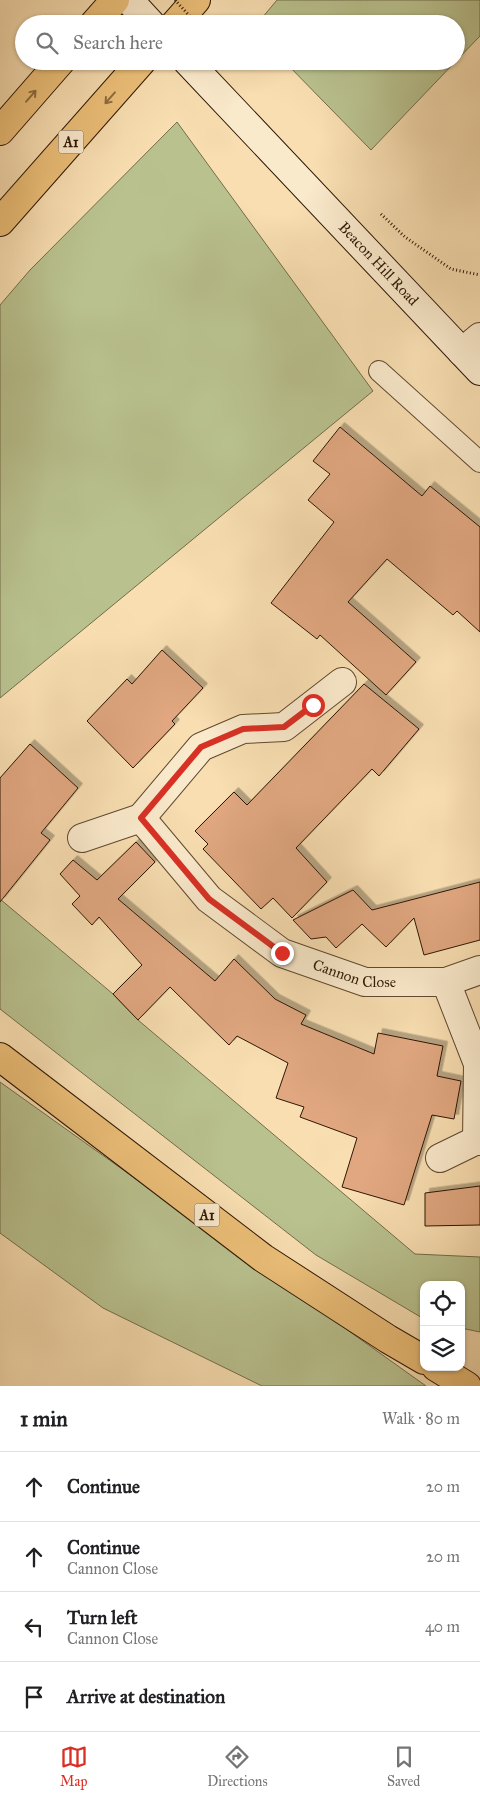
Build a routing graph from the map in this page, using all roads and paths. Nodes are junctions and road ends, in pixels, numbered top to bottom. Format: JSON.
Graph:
{"nodes":[{"id":1,"x":115,"y":0,"type":"edge"},
{"id":2,"x":129,"y":0,"type":"edge"},
{"id":3,"x":174,"y":0,"type":"edge"},
{"id":4,"x":196,"y":0,"type":"edge"},
{"id":5,"x":102,"y":15,"type":"edge"},
{"id":6,"x":143,"y":15,"type":"edge"},
{"id":7,"x":184,"y":15,"type":"edge"},
{"id":8,"x":188,"y":15,"type":"edge"},
{"id":9,"x":53,"y":70,"type":"edge"},
{"id":10,"x":134,"y":70,"type":"edge"},
{"id":11,"x":196,"y":70,"type":"edge"},
{"id":12,"x":0,"y":131,"type":"edge"},
{"id":13,"x":377,"y":210,"type":"dead end"},
{"id":14,"x":0,"y":222,"type":"edge"},
{"id":15,"x":480,"y":274,"type":"edge"},
{"id":16,"x":474,"y":353,"type":"edge"},
{"id":17,"x":379,"y":371,"type":"dead end"},
{"id":18,"x":480,"y":462,"type":"edge"},
{"id":19,"x":342,"y":682,"type":"dead end"},
{"id":20,"x":141,"y":818,"type":"junction"},
{"id":21,"x":82,"y":838,"type":"dead end"},
{"id":22,"x":480,"y":970,"type":"edge"},
{"id":23,"x":446,"y":982,"type":"junction"},
{"id":24,"x":0,"y":1057,"type":"edge"},
{"id":25,"x":479,"y":1141,"type":"edge"},
{"id":26,"x":440,"y":1158,"type":"dead end"},
{"id":27,"x":420,"y":1358,"type":"edge"},
{"id":28,"x":444,"y":1371,"type":"edge"},
{"id":29,"x":470,"y":1385,"type":"edge"}],
"edges":[{"from":1,"to":5,"type":"highway"},
{"from":2,"to":6,"type":"street"},
{"from":3,"to":8,"type":"path","bridge":true},
{"from":4,"to":7,"type":"highway"},
{"from":12,"to":9,"type":"highway","one_way":true},
{"from":10,"to":14,"type":"highway","number":"A1","one_way":true},
{"from":11,"to":16,"type":"street","name":"Beacon Hill Road"},
{"from":13,"to":15,"type":"path"},
{"from":17,"to":18,"type":"lane"},
{"from":19,"to":20,"type":"street"},
{"from":20,"to":21,"type":"street"},
{"from":20,"to":23,"type":"street","name":"Cannon Close"},
{"from":22,"to":23,"type":"street","name":"Cannon Close"},
{"from":23,"to":25,"type":"street"},
{"from":24,"to":27,"type":"highway","number":"A1"},
{"from":25,"to":26,"type":"street"},
{"from":28,"to":29,"type":"highway"}]}
